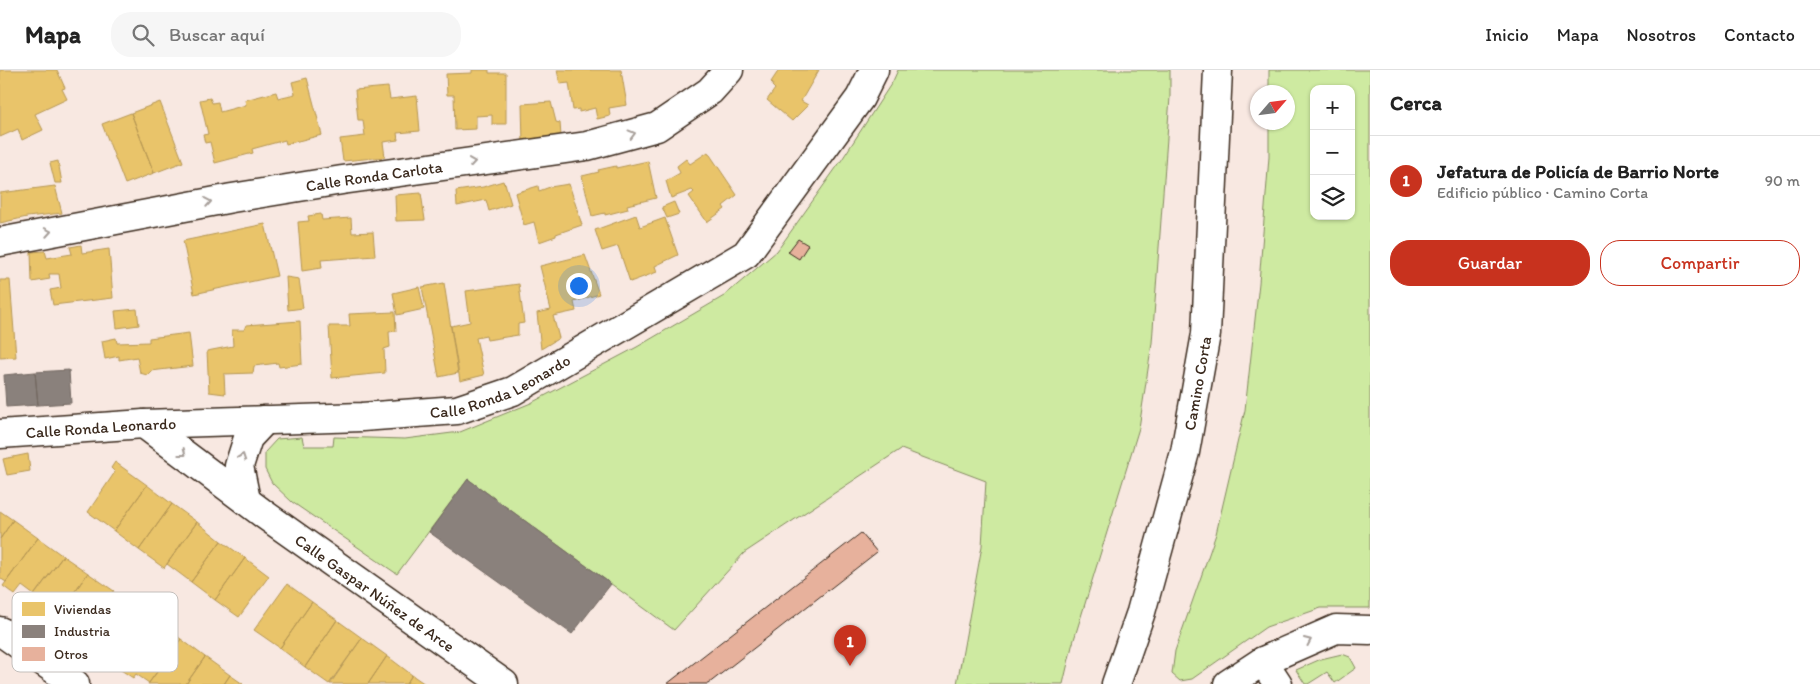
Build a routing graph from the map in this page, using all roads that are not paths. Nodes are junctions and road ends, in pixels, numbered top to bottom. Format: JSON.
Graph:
{"nodes":[{"id":1,"x":729,"y":70,"type":"edge"},
{"id":2,"x":874,"y":70,"type":"edge"},
{"id":3,"x":1218,"y":70,"type":"edge"},
{"id":4,"x":0,"y":242,"type":"edge"},
{"id":5,"x":265,"y":420,"type":"junction"},
{"id":6,"x":144,"y":424,"type":"junction"},
{"id":7,"x":0,"y":434,"type":"edge"},
{"id":8,"x":246,"y":500,"type":"junction"},
{"id":9,"x":0,"y":630,"type":"edge"},
{"id":10,"x":1370,"y":630,"type":"edge"},
{"id":11,"x":12,"y":639,"type":"edge"},
{"id":12,"x":1263,"y":661,"type":"junction"},
{"id":13,"x":58,"y":672,"type":"edge"},
{"id":14,"x":75,"y":684,"type":"edge"},
{"id":15,"x":504,"y":684,"type":"edge"},
{"id":16,"x":1116,"y":684,"type":"edge"},
{"id":17,"x":1228,"y":684,"type":"edge"},
{"id":18,"x":1278,"y":684,"type":"edge"}],
"edges":[{"from":4,"to":1,"type":"street","name":"Calle Ronda Carlota","one_way":true},
{"from":2,"to":5,"type":"street","name":"Calle Ronda Leonardo"},
{"from":3,"to":16,"type":"street","name":"Camino Corta"},
{"from":5,"to":6,"type":"street","name":"Calle Ronda Leonardo"},
{"from":8,"to":5,"type":"street","one_way":true},
{"from":6,"to":7,"type":"street","name":"Calle Ronda Leonardo"},
{"from":6,"to":8,"type":"street","name":"Calle Gaspar Núñez de Arce","one_way":true},
{"from":8,"to":15,"type":"street","name":"Calle Gaspar Núñez de Arce"},
{"from":9,"to":11,"type":"street"},
{"from":12,"to":10,"type":"street","one_way":true},
{"from":12,"to":17,"type":"street"},
{"from":12,"to":18,"type":"street"},
{"from":13,"to":14,"type":"street"}]}
